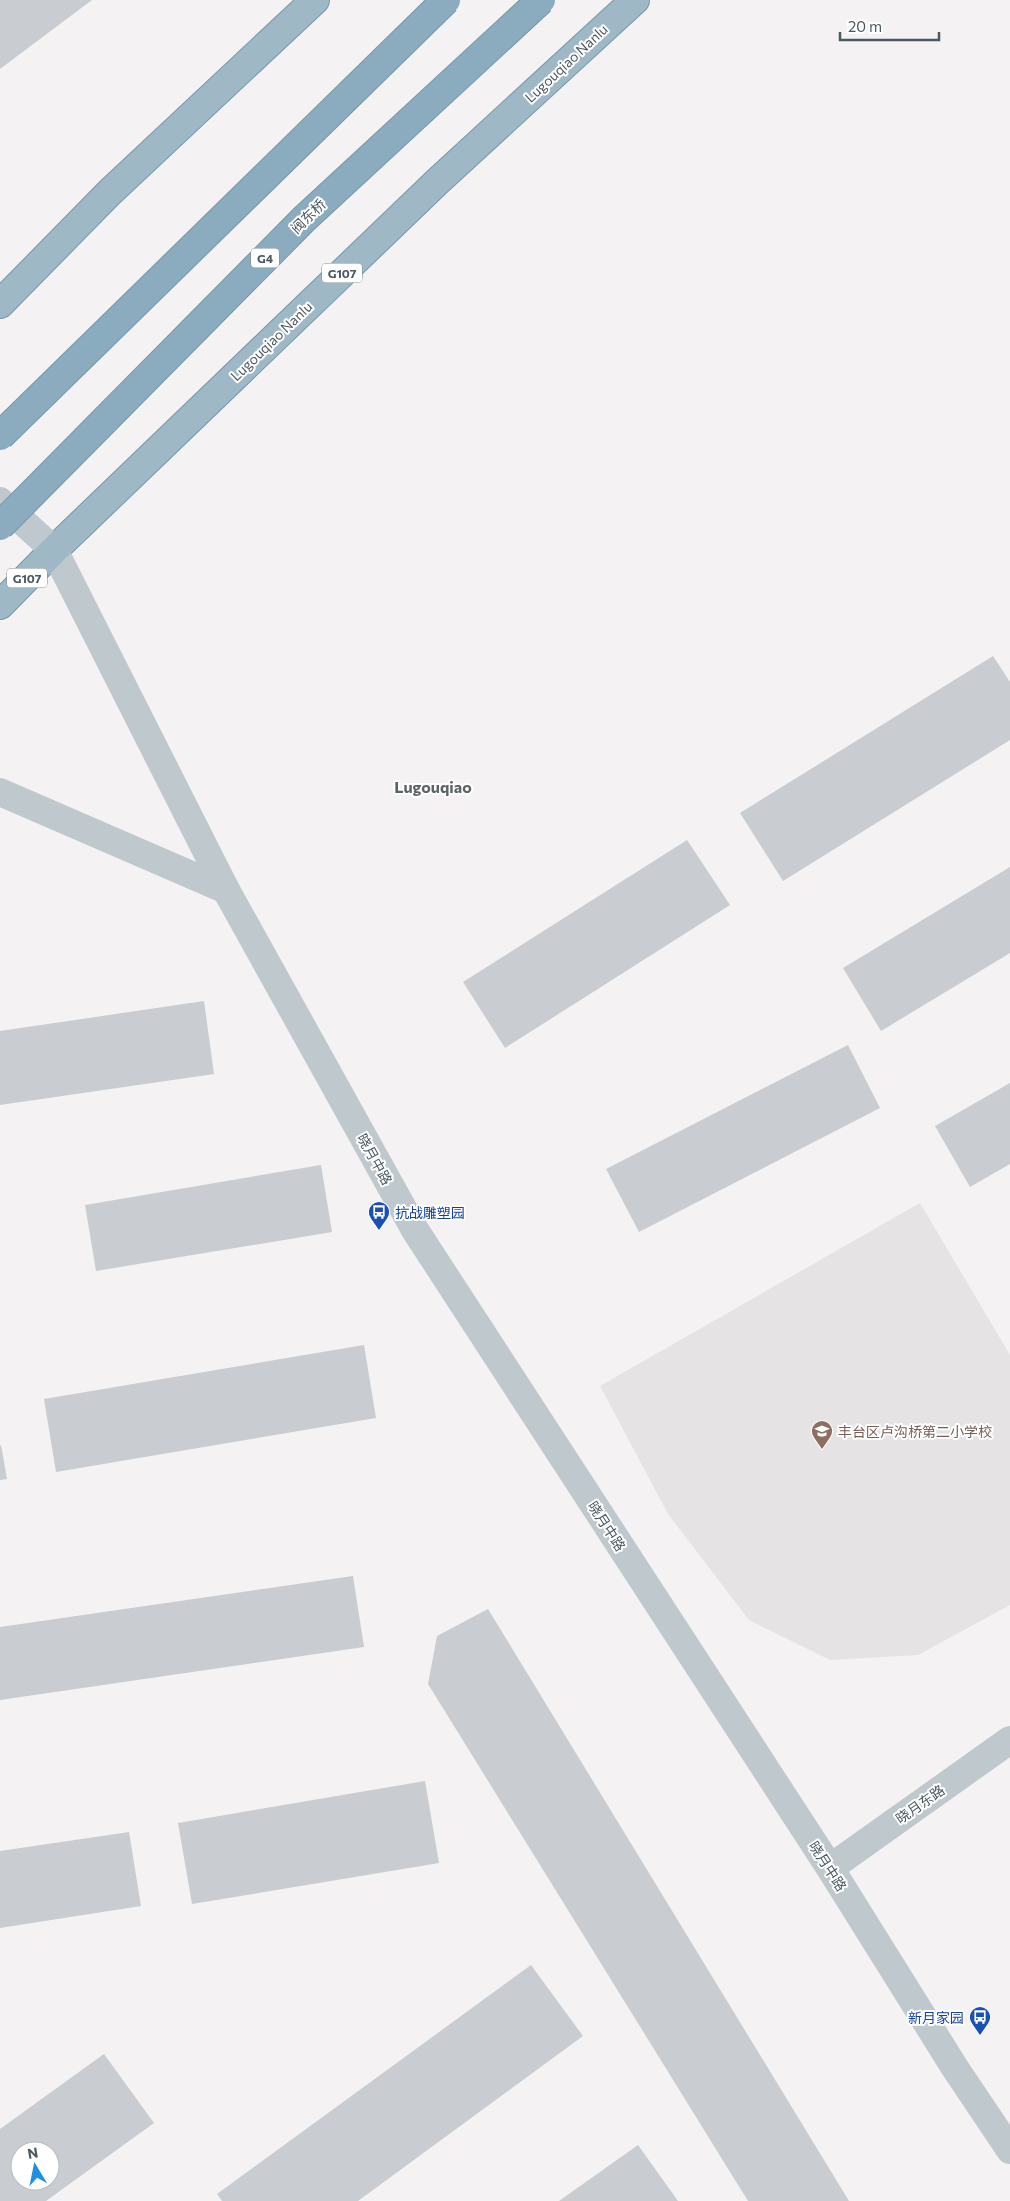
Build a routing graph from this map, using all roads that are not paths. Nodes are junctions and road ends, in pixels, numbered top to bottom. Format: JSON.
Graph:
{"nodes":[{"id":1,"x":315,"y":0,"type":"edge"},
{"id":2,"x":446,"y":0,"type":"edge"},
{"id":3,"x":541,"y":0,"type":"edge"},
{"id":4,"x":636,"y":0,"type":"edge"},
{"id":5,"x":0,"y":304,"type":"edge"},
{"id":6,"x":0,"y":436,"type":"edge"},
{"id":7,"x":0,"y":500,"type":"edge"},
{"id":8,"x":0,"y":526,"type":"edge"},
{"id":9,"x":54,"y":550,"type":"junction"},
{"id":10,"x":0,"y":605,"type":"edge"},
{"id":11,"x":0,"y":792,"type":"edge"},
{"id":12,"x":226,"y":890,"type":"junction"},
{"id":13,"x":1010,"y":1740,"type":"edge"},
{"id":14,"x":830,"y":1868,"type":"junction"},
{"id":15,"x":1010,"y":2150,"type":"edge"}],
"edges":[{"from":1,"to":5,"type":"highway"},
{"from":2,"to":6,"type":"highway","bridge":true},
{"from":3,"to":8,"type":"highway","name":"阀东桥","number":"G4","bridge":true},
{"from":4,"to":9,"type":"highway","name":"Lugouqiao Nanlu","number":"G107"},
{"from":7,"to":9,"type":"street"},
{"from":9,"to":10,"type":"highway","name":"Lugouqiao Nanlu","number":"G107"},
{"from":9,"to":12,"type":"street","name":"晓月中路"},
{"from":11,"to":12,"type":"street"},
{"from":12,"to":14,"type":"street","name":"晓月中路"},
{"from":13,"to":14,"type":"street","name":"晓月东路"},
{"from":14,"to":15,"type":"street","name":"晓月中路"}]}
